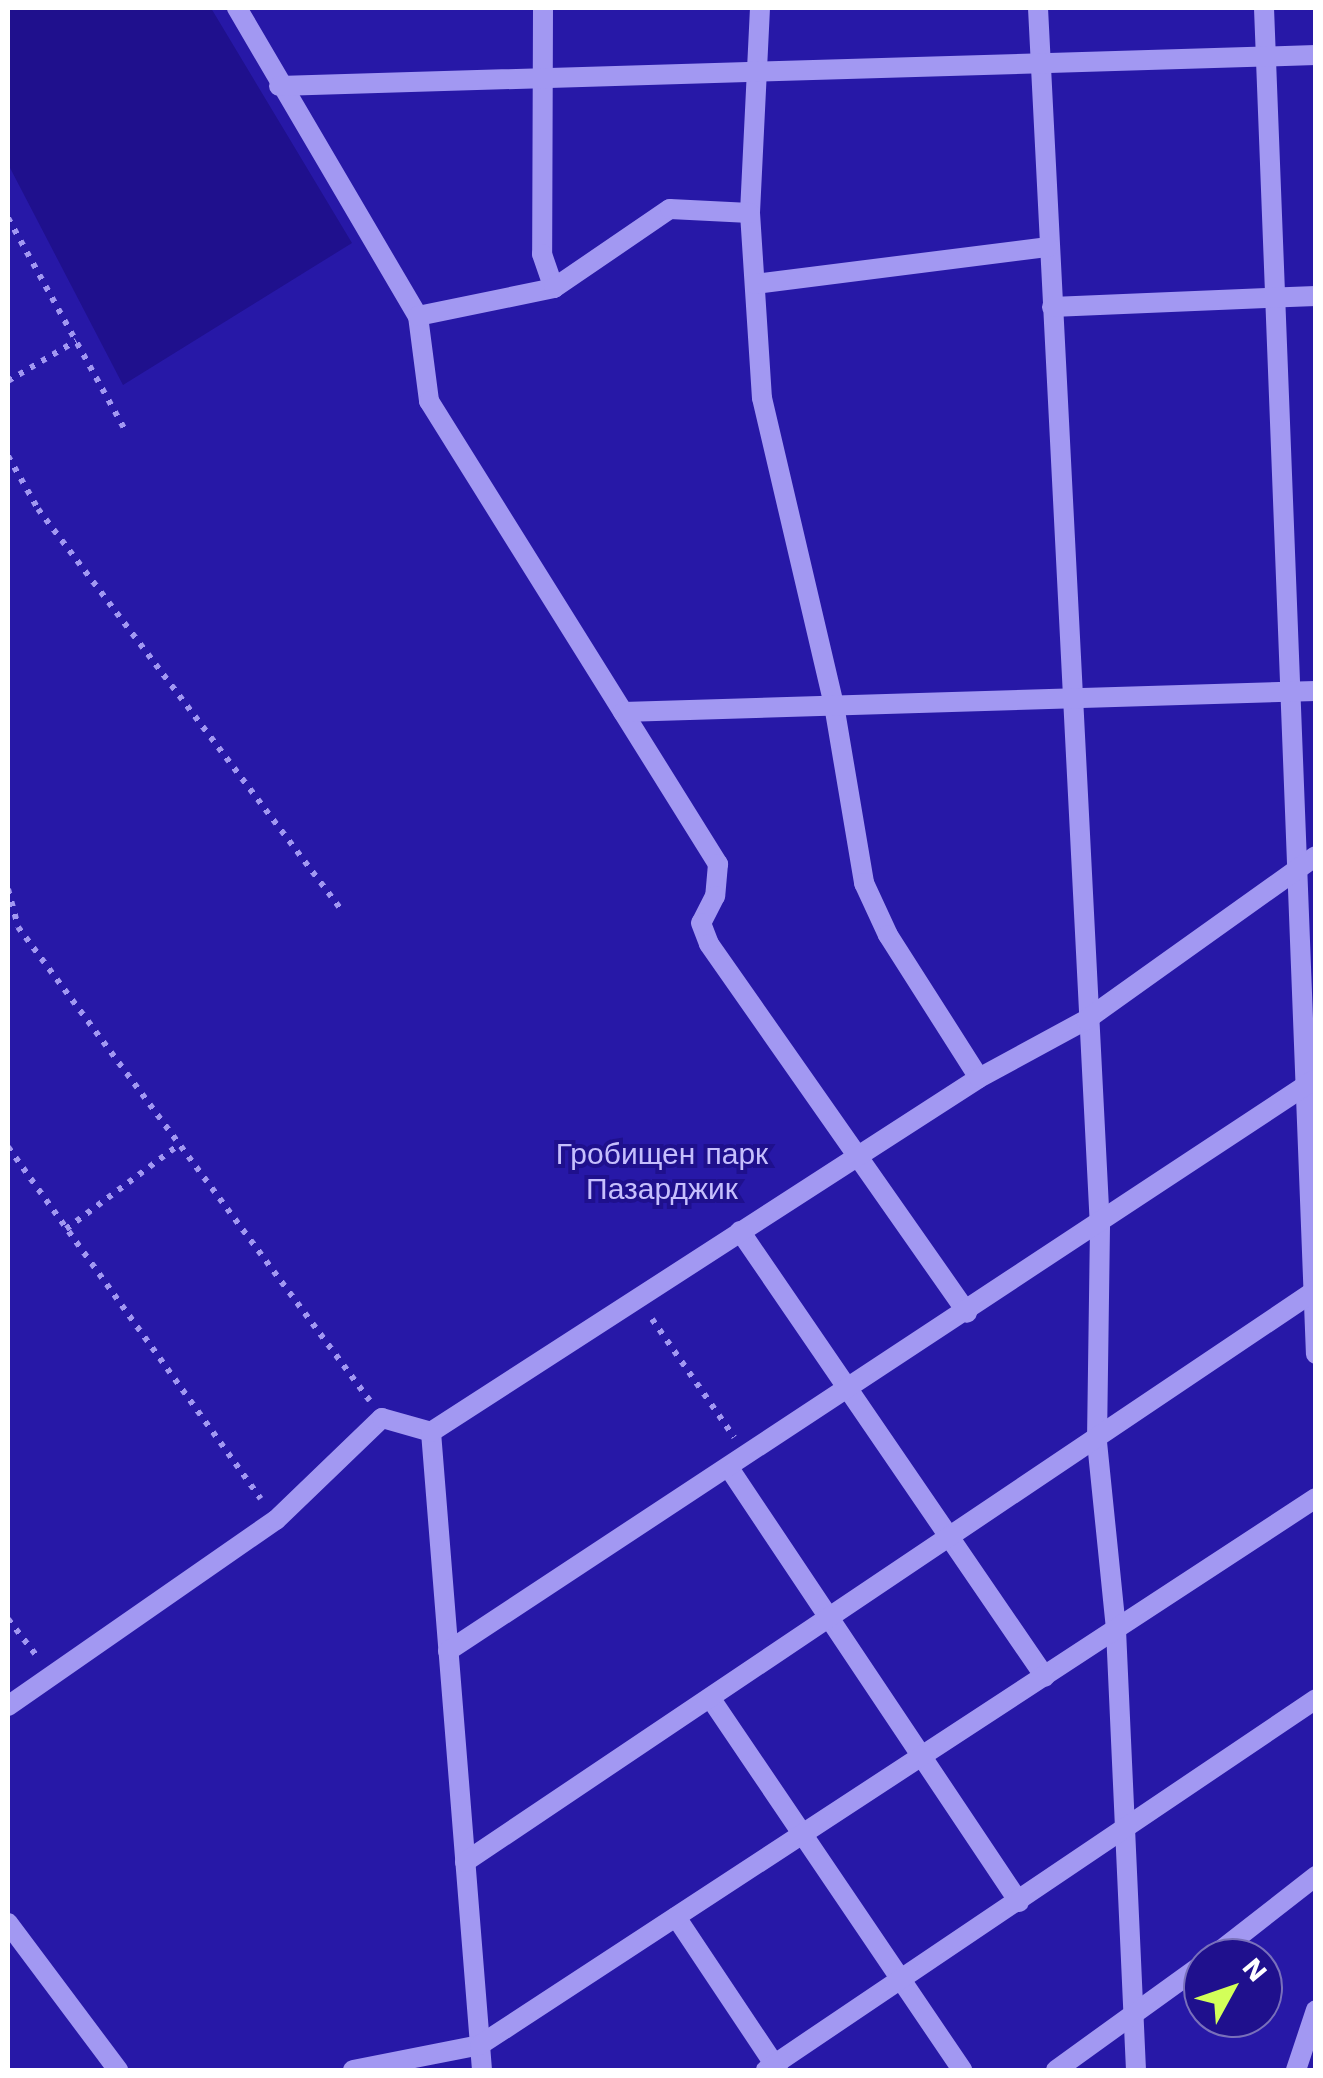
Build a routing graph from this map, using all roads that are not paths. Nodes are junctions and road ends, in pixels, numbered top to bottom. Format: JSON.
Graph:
{"nodes":[{"id":1,"x":237,"y":8,"type":"edge"},
{"id":2,"x":543,"y":8,"type":"edge"},
{"id":3,"x":760,"y":8,"type":"edge"},
{"id":4,"x":1038,"y":8,"type":"edge"},
{"id":5,"x":1264,"y":8,"type":"edge"},
{"id":6,"x":1316,"y":56,"type":"edge"},
{"id":7,"x":1266,"y":57,"type":"junction"},
{"id":8,"x":1040,"y":64,"type":"junction"},
{"id":9,"x":762,"y":72,"type":"junction"},
{"id":10,"x":545,"y":78,"type":"junction"},
{"id":11,"x":279,"y":86,"type":"junction"},
{"id":12,"x":750,"y":213,"type":"junction"},
{"id":13,"x":1049,"y":247,"type":"junction"},
{"id":14,"x":755,"y":284,"type":"junction"},
{"id":15,"x":554,"y":288,"type":"junction"},
{"id":16,"x":1316,"y":296,"type":"edge"},
{"id":17,"x":1275,"y":298,"type":"junction"},
{"id":18,"x":1052,"y":307,"type":"junction"},
{"id":19,"x":418,"y":316,"type":"junction"},
{"id":20,"x":1316,"y":691,"type":"edge"},
{"id":21,"x":1290,"y":692,"type":"junction"},
{"id":22,"x":1070,"y":698,"type":"junction"},
{"id":23,"x":834,"y":705,"type":"junction"},
{"id":24,"x":623,"y":712,"type":"junction"},
{"id":25,"x":1316,"y":856,"type":"edge"},
{"id":26,"x":1297,"y":869,"type":"junction"},
{"id":27,"x":1086,"y":1020,"type":"junction"},
{"id":28,"x":978,"y":1078,"type":"junction"},
{"id":29,"x":1310,"y":1082,"type":"edge"},
{"id":30,"x":856,"y":1156,"type":"junction"},
{"id":31,"x":1100,"y":1226,"type":"junction"},
{"id":32,"x":740,"y":1231,"type":"junction"},
{"id":33,"x":1314,"y":1291,"type":"edge"},
{"id":34,"x":967,"y":1313,"type":"junction"},
{"id":35,"x":1316,"y":1354,"type":"edge"},
{"id":36,"x":848,"y":1390,"type":"junction"},
{"id":37,"x":431,"y":1432,"type":"junction"},
{"id":38,"x":1098,"y":1442,"type":"junction"},
{"id":39,"x":738,"y":1462,"type":"junction"},
{"id":40,"x":1316,"y":1498,"type":"edge"},
{"id":41,"x":950,"y":1540,"type":"junction"},
{"id":42,"x":830,"y":1620,"type":"junction"},
{"id":43,"x":1116,"y":1630,"type":"junction"},
{"id":44,"x":448,"y":1651,"type":"junction"},
{"id":45,"x":1045,"y":1677,"type":"junction"},
{"id":46,"x":712,"y":1698,"type":"junction"},
{"id":47,"x":1316,"y":1699,"type":"edge"},
{"id":48,"x":8,"y":1706,"type":"edge"},
{"id":49,"x":922,"y":1757,"type":"junction"},
{"id":50,"x":1122,"y":1833,"type":"junction"},
{"id":51,"x":803,"y":1834,"type":"junction"},
{"id":52,"x":465,"y":1862,"type":"junction"},
{"id":53,"x":1316,"y":1876,"type":"edge"},
{"id":54,"x":1019,"y":1902,"type":"junction"},
{"id":55,"x":676,"y":1917,"type":"junction"},
{"id":56,"x":8,"y":1923,"type":"edge"},
{"id":57,"x":1237,"y":1938,"type":"edge"},
{"id":58,"x":901,"y":1980,"type":"junction"},
{"id":59,"x":1183,"y":1980,"type":"edge"},
{"id":60,"x":1316,"y":2010,"type":"edge"},
{"id":61,"x":1133,"y":2019,"type":"junction"},
{"id":62,"x":480,"y":2045,"type":"junction"},
{"id":63,"x":1299,"y":2061,"type":"edge"},
{"id":64,"x":772,"y":2069,"type":"edge"},
{"id":65,"x":118,"y":2070,"type":"edge"},
{"id":66,"x":353,"y":2070,"type":"edge"},
{"id":67,"x":482,"y":2070,"type":"edge"},
{"id":68,"x":962,"y":2070,"type":"edge"},
{"id":69,"x":1056,"y":2070,"type":"edge"},
{"id":70,"x":1136,"y":2070,"type":"edge"},
{"id":71,"x":1284,"y":2070,"type":"edge"}],
"edges":[{"from":1,"to":11,"type":"lane"},
{"from":2,"to":10,"type":"lane"},
{"from":3,"to":9,"type":"lane"},
{"from":4,"to":8,"type":"lane"},
{"from":5,"to":7,"type":"lane"},
{"from":6,"to":7,"type":"lane"},
{"from":7,"to":8,"type":"lane"},
{"from":7,"to":17,"type":"lane"},
{"from":8,"to":9,"type":"lane"},
{"from":8,"to":13,"type":"lane"},
{"from":9,"to":10,"type":"lane"},
{"from":9,"to":12,"type":"lane"},
{"from":10,"to":11,"type":"lane"},
{"from":10,"to":15,"type":"lane"},
{"from":11,"to":19,"type":"lane"},
{"from":12,"to":14,"type":"lane"},
{"from":12,"to":15,"type":"lane"},
{"from":13,"to":14,"type":"lane"},
{"from":13,"to":18,"type":"lane"},
{"from":14,"to":23,"type":"lane"},
{"from":15,"to":19,"type":"lane"},
{"from":16,"to":17,"type":"lane"},
{"from":17,"to":18,"type":"lane"},
{"from":17,"to":21,"type":"lane"},
{"from":18,"to":22,"type":"lane"},
{"from":19,"to":24,"type":"lane"},
{"from":20,"to":21,"type":"lane"},
{"from":21,"to":22,"type":"lane"},
{"from":21,"to":26,"type":"lane"},
{"from":22,"to":23,"type":"lane"},
{"from":22,"to":27,"type":"lane"},
{"from":23,"to":24,"type":"lane"},
{"from":23,"to":28,"type":"lane"},
{"from":24,"to":30,"type":"lane"},
{"from":25,"to":26,"type":"lane"},
{"from":26,"to":27,"type":"lane"},
{"from":26,"to":29,"type":"lane"},
{"from":27,"to":28,"type":"lane"},
{"from":27,"to":31,"type":"lane"},
{"from":28,"to":30,"type":"lane"},
{"from":29,"to":31,"type":"lane"},
{"from":29,"to":33,"type":"lane"},
{"from":30,"to":32,"type":"lane"},
{"from":30,"to":34,"type":"lane"},
{"from":31,"to":34,"type":"lane"},
{"from":31,"to":38,"type":"lane"},
{"from":32,"to":36,"type":"lane"},
{"from":32,"to":37,"type":"lane"},
{"from":33,"to":35,"type":"lane"},
{"from":33,"to":38,"type":"lane"},
{"from":34,"to":36,"type":"lane"},
{"from":36,"to":39,"type":"lane"},
{"from":36,"to":41,"type":"lane"},
{"from":37,"to":44,"type":"lane"},
{"from":37,"to":48,"type":"lane"},
{"from":38,"to":41,"type":"lane"},
{"from":38,"to":43,"type":"lane"},
{"from":39,"to":42,"type":"lane"},
{"from":39,"to":44,"type":"lane"},
{"from":40,"to":43,"type":"lane"},
{"from":41,"to":42,"type":"lane"},
{"from":41,"to":45,"type":"lane"},
{"from":42,"to":46,"type":"lane"},
{"from":42,"to":49,"type":"lane"},
{"from":43,"to":45,"type":"lane"},
{"from":43,"to":50,"type":"lane"},
{"from":44,"to":52,"type":"lane"},
{"from":45,"to":49,"type":"lane"},
{"from":46,"to":51,"type":"lane"},
{"from":46,"to":52,"type":"lane"},
{"from":47,"to":50,"type":"lane"},
{"from":49,"to":51,"type":"lane"},
{"from":49,"to":54,"type":"lane"},
{"from":50,"to":54,"type":"lane"},
{"from":50,"to":61,"type":"lane"},
{"from":51,"to":55,"type":"lane"},
{"from":51,"to":58,"type":"lane"},
{"from":52,"to":62,"type":"lane"},
{"from":53,"to":57,"type":"lane"},
{"from":54,"to":58,"type":"lane"},
{"from":55,"to":62,"type":"lane"},
{"from":55,"to":64,"type":"lane"},
{"from":56,"to":65,"type":"lane"},
{"from":58,"to":64,"type":"lane"},
{"from":58,"to":68,"type":"lane"},
{"from":59,"to":61,"type":"lane"},
{"from":60,"to":63,"type":"lane"},
{"from":61,"to":69,"type":"lane"},
{"from":61,"to":70,"type":"lane"},
{"from":62,"to":66,"type":"lane"},
{"from":62,"to":67,"type":"lane"},
{"from":63,"to":71,"type":"lane"}]}
